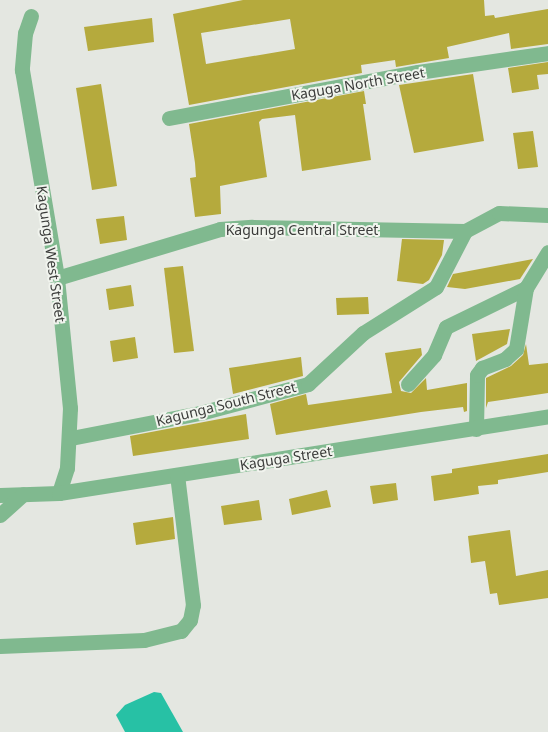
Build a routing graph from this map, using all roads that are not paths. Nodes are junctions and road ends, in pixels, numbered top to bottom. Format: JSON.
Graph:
{"nodes":[{"id":1,"x":31,"y":16,"type":"dead end"},
{"id":2,"x":548,"y":53,"type":"edge"},
{"id":3,"x":169,"y":118,"type":"dead end"},
{"id":4,"x":548,"y":215,"type":"edge"},
{"id":5,"x":465,"y":231,"type":"junction"},
{"id":6,"x":548,"y":252,"type":"edge"},
{"id":7,"x":57,"y":278,"type":"junction"},
{"id":8,"x":526,"y":288,"type":"junction"},
{"id":9,"x":408,"y":384,"type":"dead end"},
{"id":10,"x":548,"y":416,"type":"edge"},
{"id":11,"x":476,"y":428,"type":"junction"},
{"id":12,"x":71,"y":438,"type":"junction"},
{"id":13,"x":177,"y":475,"type":"junction"},
{"id":14,"x":59,"y":493,"type":"junction"},
{"id":15,"x":0,"y":494,"type":"edge"},
{"id":16,"x":23,"y":494,"type":"junction"},
{"id":17,"x":0,"y":515,"type":"edge"},
{"id":18,"x":0,"y":646,"type":"edge"}],
"edges":[{"from":1,"to":7,"type":"street","name":"Kagunga West Street"},
{"from":2,"to":3,"type":"street","name":"Kaguga North Street"},
{"from":4,"to":5,"type":"street","name":"Kagunga Central Street"},
{"from":5,"to":7,"type":"street","name":"Kagunga Central Street"},
{"from":5,"to":12,"type":"street","name":"Kagunga South Street"},
{"from":6,"to":8,"type":"street"},
{"from":7,"to":12,"type":"street","name":"Kagunga West Street"},
{"from":8,"to":9,"type":"street"},
{"from":8,"to":11,"type":"street"},
{"from":10,"to":11,"type":"street","name":"Kaguga Street"},
{"from":11,"to":13,"type":"street","name":"Kaguga Street"},
{"from":12,"to":14,"type":"street","name":"Kagunga West Street"},
{"from":13,"to":14,"type":"street","name":"Kaguga Street"},
{"from":13,"to":18,"type":"street"},
{"from":14,"to":16,"type":"street","name":"Kaguga Street"},
{"from":15,"to":16,"type":"street","name":"Kaguga Street"},
{"from":16,"to":17,"type":"street"}]}
